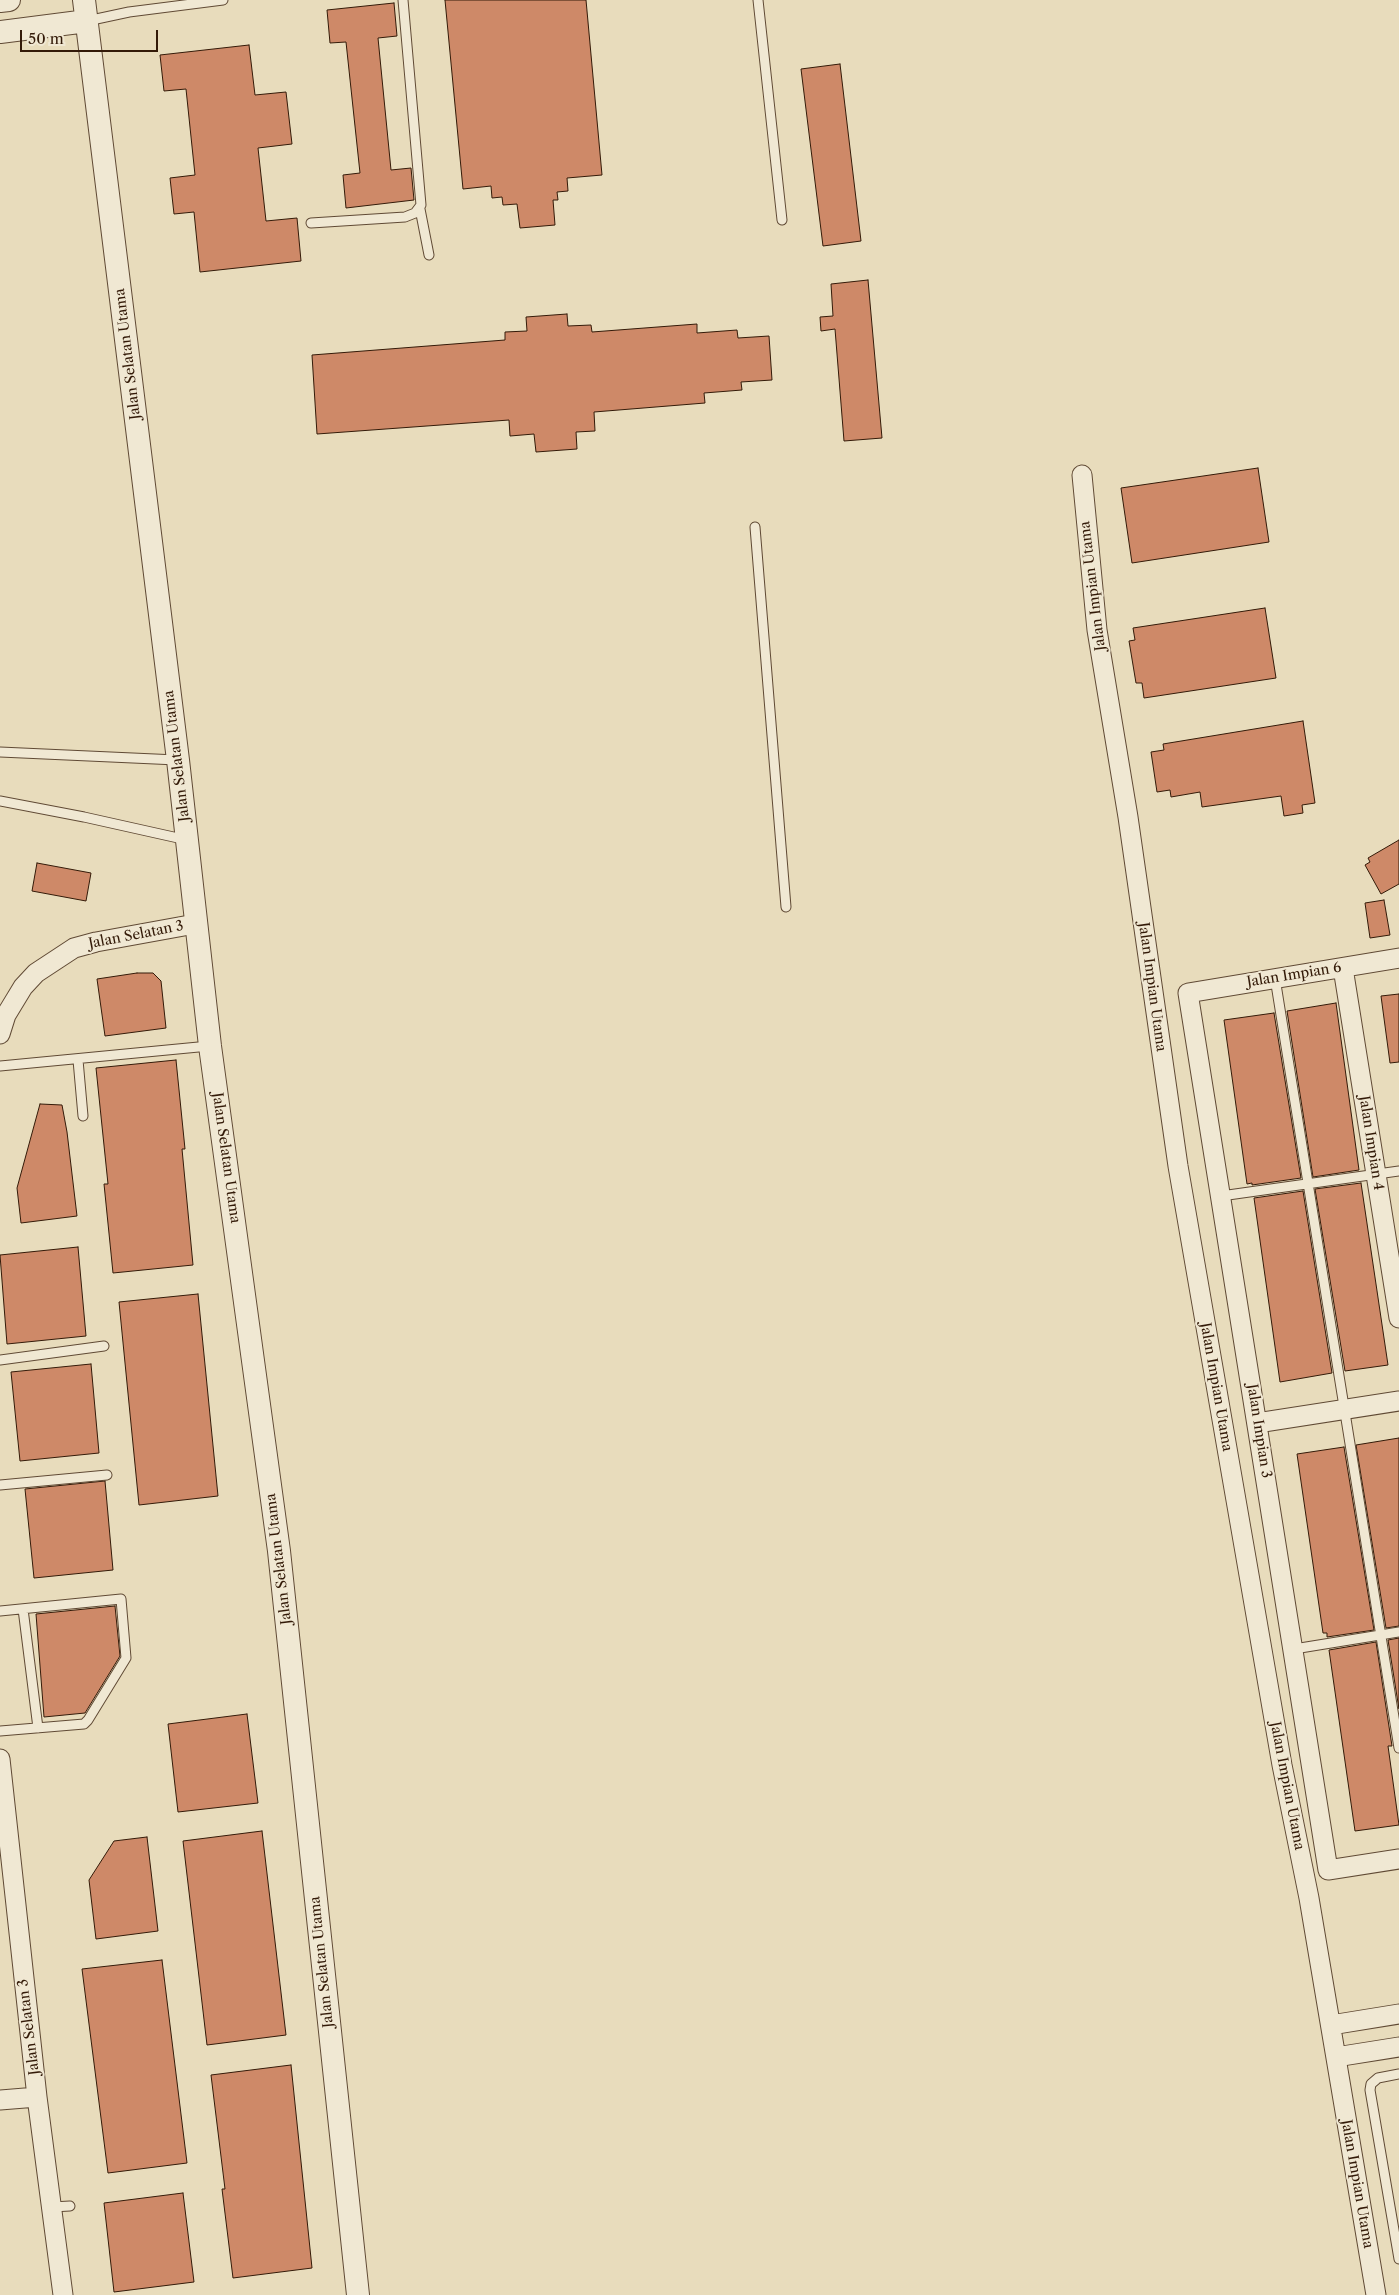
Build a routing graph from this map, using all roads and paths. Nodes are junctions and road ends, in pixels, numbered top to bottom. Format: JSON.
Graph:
{"nodes":[{"id":1,"x":9,"y":0,"type":"edge"},
{"id":2,"x":223,"y":0,"type":"edge"},
{"id":3,"x":403,"y":0,"type":"edge"},
{"id":4,"x":758,"y":0,"type":"edge"},
{"id":5,"x":0,"y":1,"type":"edge"},
{"id":6,"x":86,"y":10,"type":"edge"},
{"id":7,"x":0,"y":32,"type":"edge"},
{"id":8,"x":420,"y":209,"type":"junction"},
{"id":9,"x":782,"y":220,"type":"dead end"},
{"id":10,"x":311,"y":223,"type":"dead end"},
{"id":11,"x":429,"y":255,"type":"dead end"},
{"id":12,"x":1082,"y":475,"type":"dead end"},
{"id":13,"x":755,"y":527,"type":"dead end"},
{"id":14,"x":0,"y":752,"type":"edge"},
{"id":15,"x":178,"y":760,"type":"junction"},
{"id":16,"x":0,"y":801,"type":"edge"},
{"id":17,"x":187,"y":840,"type":"junction"},
{"id":18,"x":786,"y":906,"type":"dead end"},
{"id":19,"x":195,"y":924,"type":"junction"},
{"id":20,"x":1399,"y":958,"type":"edge"},
{"id":21,"x":1343,"y":968,"type":"junction"},
{"id":22,"x":1275,"y":978,"type":"junction"},
{"id":23,"x":1188,"y":992,"type":"joint"},
{"id":24,"x":0,"y":1034,"type":"edge"},
{"id":25,"x":210,"y":1046,"type":"junction"},
{"id":26,"x":78,"y":1060,"type":"junction"},
{"id":27,"x":0,"y":1066,"type":"edge"},
{"id":28,"x":83,"y":1116,"type":"dead end"},
{"id":29,"x":1399,"y":1171,"type":"edge"},
{"id":30,"x":1376,"y":1174,"type":"junction"},
{"id":31,"x":1308,"y":1184,"type":"junction"},
{"id":32,"x":1221,"y":1196,"type":"junction"},
{"id":33,"x":1399,"y":1318,"type":"edge"},
{"id":34,"x":104,"y":1346,"type":"dead end"},
{"id":35,"x":0,"y":1360,"type":"edge"},
{"id":36,"x":1399,"y":1401,"type":"edge"},
{"id":37,"x":1344,"y":1409,"type":"junction"},
{"id":38,"x":1258,"y":1422,"type":"junction"},
{"id":39,"x":107,"y":1475,"type":"dead end"},
{"id":40,"x":0,"y":1486,"type":"edge"},
{"id":41,"x":23,"y":1609,"type":"junction"},
{"id":42,"x":0,"y":1611,"type":"edge"},
{"id":43,"x":1399,"y":1632,"type":"edge"},
{"id":44,"x":1381,"y":1635,"type":"junction"},
{"id":45,"x":1294,"y":1649,"type":"junction"},
{"id":46,"x":38,"y":1728,"type":"junction"},
{"id":47,"x":0,"y":1731,"type":"edge"},
{"id":48,"x":1399,"y":1748,"type":"edge"},
{"id":49,"x":0,"y":1759,"type":"edge"},
{"id":50,"x":1399,"y":1859,"type":"edge"},
{"id":51,"x":5,"y":1861,"type":"edge"},
{"id":52,"x":1399,"y":2014,"type":"edge"},
{"id":53,"x":1331,"y":2025,"type":"junction"},
{"id":54,"x":1399,"y":2047,"type":"edge"},
{"id":55,"x":1336,"y":2057,"type":"junction"},
{"id":56,"x":1399,"y":2074,"type":"edge"},
{"id":57,"x":37,"y":2097,"type":"junction"},
{"id":58,"x":0,"y":2100,"type":"edge"},
{"id":59,"x":1399,"y":2259,"type":"edge"},
{"id":60,"x":63,"y":2295,"type":"edge"},
{"id":61,"x":358,"y":2295,"type":"edge"},
{"id":62,"x":1376,"y":2295,"type":"edge"}],
"edges":[{"from":1,"to":5,"type":"street"},
{"from":2,"to":6,"type":"lane"},
{"from":3,"to":8,"type":"lane"},
{"from":4,"to":9,"type":"lane"},
{"from":6,"to":7,"type":"street"},
{"from":6,"to":15,"type":"street","name":"Jalan Selatan Utama"},
{"from":8,"to":10,"type":"lane"},
{"from":8,"to":11,"type":"lane"},
{"from":12,"to":53,"type":"street","name":"Jalan Impian Utama"},
{"from":13,"to":18,"type":"lane"},
{"from":14,"to":15,"type":"lane"},
{"from":15,"to":17,"type":"street","name":"Jalan Selatan Utama"},
{"from":16,"to":17,"type":"lane"},
{"from":17,"to":19,"type":"street","name":"Jalan Selatan Utama"},
{"from":19,"to":24,"type":"street","name":"Jalan Selatan 3"},
{"from":19,"to":25,"type":"street","name":"Jalan Selatan Utama"},
{"from":20,"to":21,"type":"street","name":"Jalan Impian 6"},
{"from":21,"to":22,"type":"street","name":"Jalan Impian 6"},
{"from":21,"to":30,"type":"street","name":"Jalan Impian 4"},
{"from":22,"to":23,"type":"street","name":"Jalan Impian 6"},
{"from":22,"to":31,"type":"lane"},
{"from":23,"to":32,"type":"street","name":"Jalan Impian 3"},
{"from":25,"to":26,"type":"lane"},
{"from":25,"to":61,"type":"street","name":"Jalan Selatan Utama"},
{"from":26,"to":27,"type":"lane"},
{"from":26,"to":28,"type":"lane"},
{"from":29,"to":30,"type":"lane"},
{"from":30,"to":31,"type":"lane"},
{"from":30,"to":33,"type":"street","name":"Jalan Impian 4"},
{"from":31,"to":32,"type":"lane"},
{"from":31,"to":37,"type":"lane"},
{"from":32,"to":38,"type":"street","name":"Jalan Impian 3"},
{"from":34,"to":35,"type":"lane"},
{"from":36,"to":37,"type":"street"},
{"from":37,"to":38,"type":"street"},
{"from":37,"to":44,"type":"lane"},
{"from":38,"to":45,"type":"street","name":"Jalan Impian 3"},
{"from":39,"to":40,"type":"lane"},
{"from":41,"to":42,"type":"lane"},
{"from":41,"to":46,"type":"lane"},
{"from":41,"to":46,"type":"lane"},
{"from":43,"to":44,"type":"lane"},
{"from":44,"to":45,"type":"lane"},
{"from":44,"to":48,"type":"lane"},
{"from":45,"to":50,"type":"street","name":"Jalan Impian 3"},
{"from":46,"to":47,"type":"lane"},
{"from":49,"to":51,"type":"street","name":"Jalan Selatan 3"},
{"from":51,"to":57,"type":"street","name":"Jalan Selatan 3"},
{"from":52,"to":53,"type":"street"},
{"from":53,"to":55,"type":"street","name":"Jalan Impian Utama"},
{"from":54,"to":55,"type":"street"},
{"from":55,"to":62,"type":"street","name":"Jalan Impian Utama"},
{"from":56,"to":59,"type":"lane"},
{"from":57,"to":58,"type":"street"},
{"from":57,"to":60,"type":"street","name":"Jalan Selatan 3"}]}
